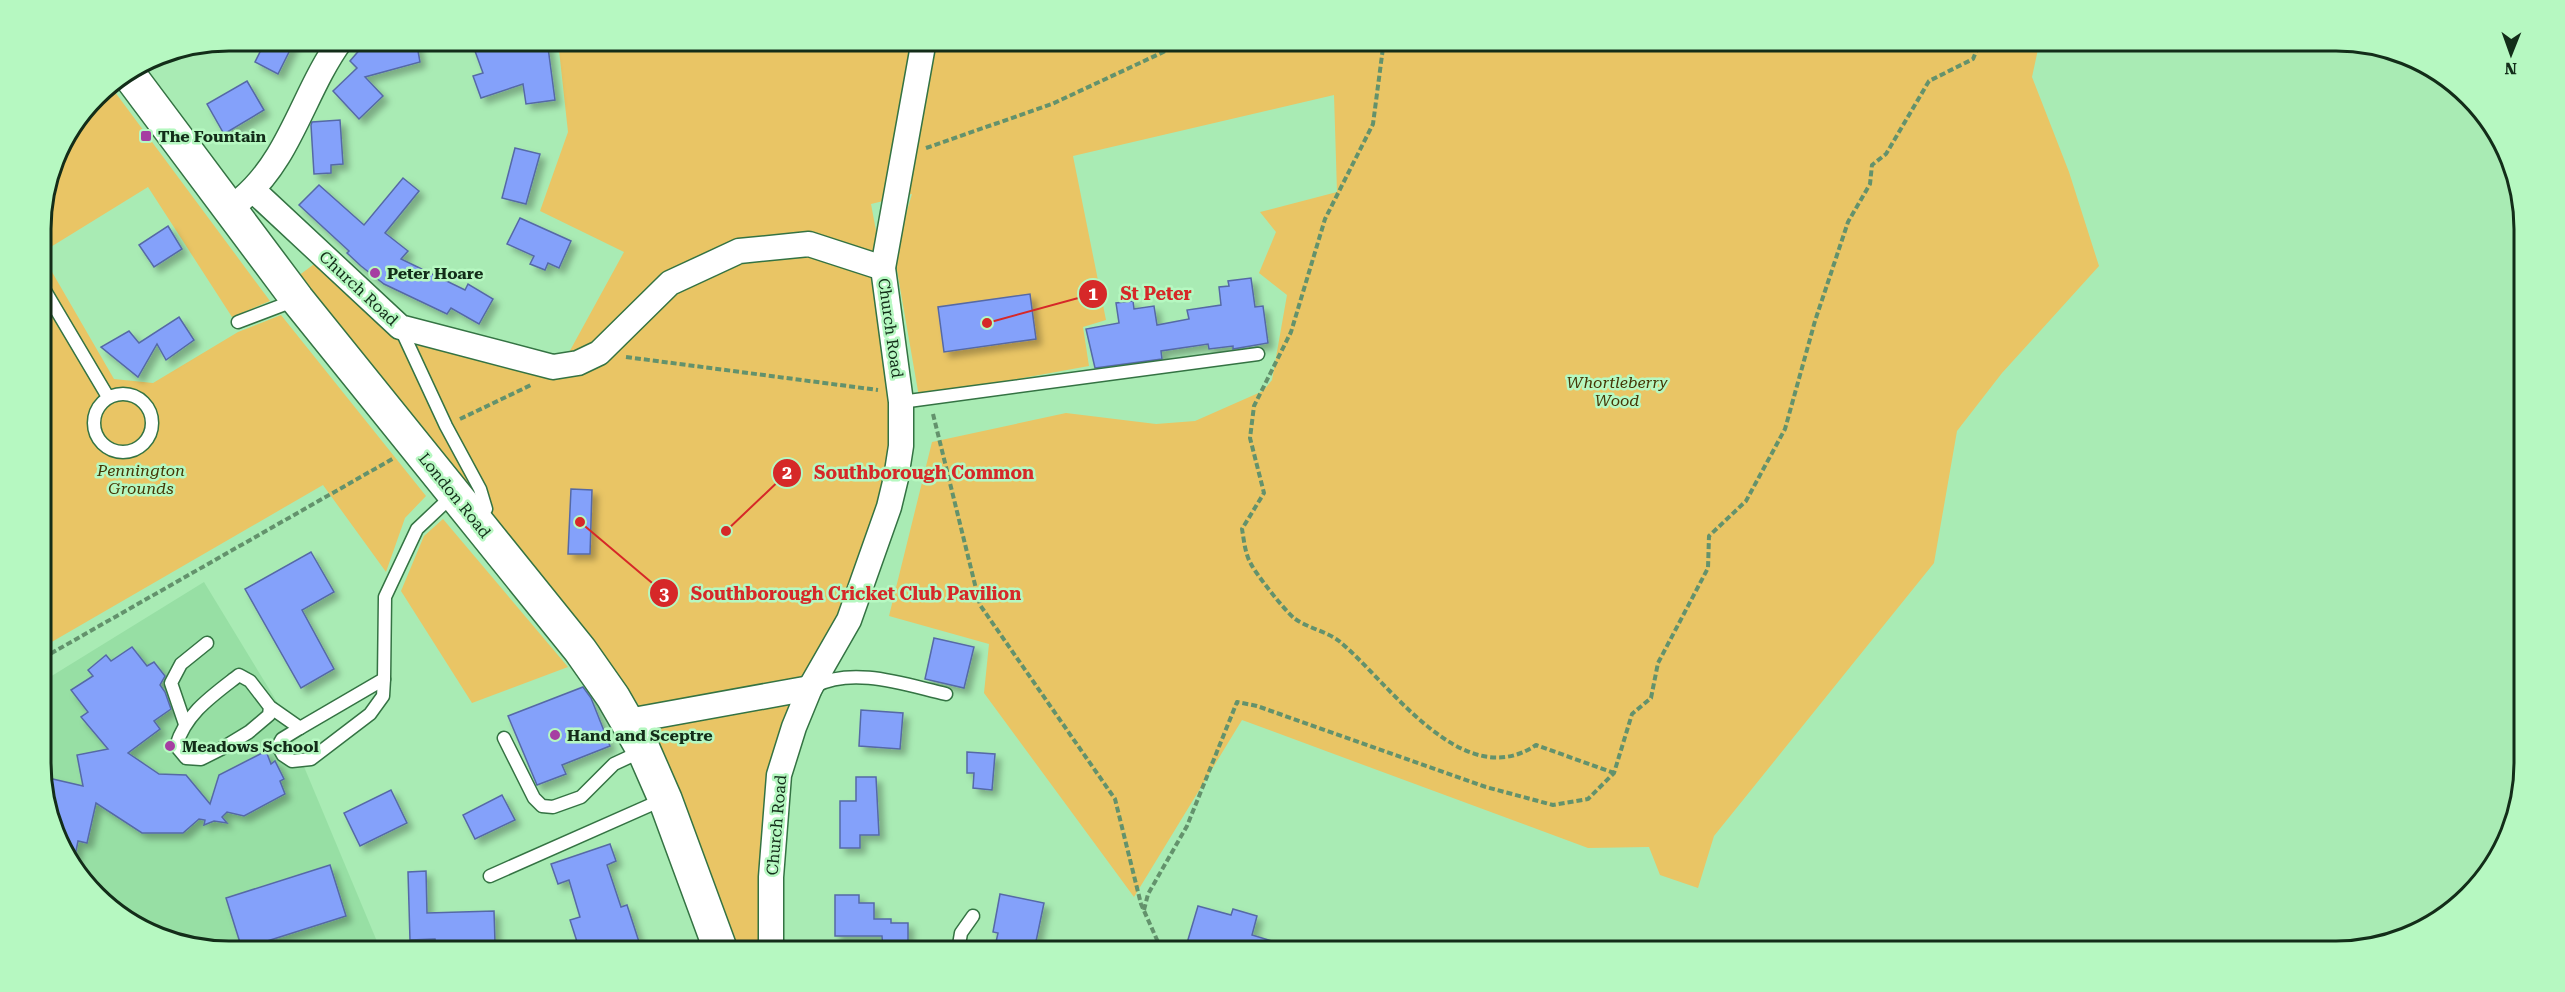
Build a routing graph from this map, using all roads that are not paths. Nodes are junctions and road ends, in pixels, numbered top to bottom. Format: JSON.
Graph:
{"nodes":[{"id":1,"x":333,"y":51,"type":"edge"},
{"id":2,"x":922,"y":51,"type":"edge"},
{"id":3,"x":134,"y":79,"type":"edge"},
{"id":4,"x":241,"y":200,"type":"junction"},
{"id":5,"x":883,"y":268,"type":"junction"},
{"id":6,"x":297,"y":299,"type":"junction"},
{"id":7,"x":51,"y":301,"type":"edge"},
{"id":8,"x":238,"y":322,"type":"dead end"},
{"id":9,"x":400,"y":327,"type":"junction"},
{"id":10,"x":1258,"y":354,"type":"dead end"},
{"id":11,"x":900,"y":397,"type":"junction"},
{"id":12,"x":108,"y":398,"type":"junction"},
{"id":13,"x":453,"y":494,"type":"junction"},
{"id":14,"x":475,"y":520,"type":"junction"},
{"id":15,"x":207,"y":643,"type":"dead end"},
{"id":16,"x":384,"y":679,"type":"junction"},
{"id":17,"x":810,"y":688,"type":"junction"},
{"id":18,"x":946,"y":694,"type":"dead end"},
{"id":19,"x":270,"y":707,"type":"junction"},
{"id":20,"x":628,"y":721,"type":"junction"},
{"id":21,"x":185,"y":724,"type":"junction"},
{"id":22,"x":300,"y":728,"type":"junction"},
{"id":23,"x":504,"y":738,"type":"dead end"},
{"id":24,"x":644,"y":751,"type":"junction"},
{"id":25,"x":665,"y":799,"type":"junction"},
{"id":26,"x":490,"y":876,"type":"dead end"},
{"id":27,"x":973,"y":916,"type":"dead end"},
{"id":28,"x":717,"y":941,"type":"edge"},
{"id":29,"x":771,"y":941,"type":"edge"},
{"id":30,"x":960,"y":941,"type":"edge"}],
"edges":[{"from":1,"to":4,"type":"street"},
{"from":2,"to":5,"type":"street"},
{"from":3,"to":4,"type":"highway","name":"London Road"},
{"from":4,"to":6,"type":"highway","name":"London Road"},
{"from":4,"to":9,"type":"street","name":"Church Road"},
{"from":5,"to":9,"type":"street","name":"Church Road"},
{"from":5,"to":11,"type":"street","name":"Church Road"},
{"from":6,"to":8,"type":"lane"},
{"from":6,"to":13,"type":"highway","name":"London Road"},
{"from":7,"to":12,"type":"lane"},
{"from":9,"to":14,"type":"lane"},
{"from":10,"to":11,"type":"lane"},
{"from":11,"to":17,"type":"street","name":"Church Road"},
{"from":12,"to":12,"type":"lane"},
{"from":13,"to":14,"type":"highway","name":"London Road"},
{"from":13,"to":16,"type":"lane"},
{"from":14,"to":20,"type":"highway","name":"London Road"},
{"from":15,"to":21,"type":"lane"},
{"from":16,"to":22,"type":"lane"},
{"from":16,"to":22,"type":"lane"},
{"from":17,"to":18,"type":"lane"},
{"from":17,"to":20,"type":"street"},
{"from":17,"to":29,"type":"street","name":"Church Road"},
{"from":19,"to":21,"type":"lane"},
{"from":19,"to":21,"type":"lane"},
{"from":19,"to":22,"type":"lane"},
{"from":20,"to":24,"type":"highway","name":"London Road"},
{"from":23,"to":24,"type":"lane"},
{"from":24,"to":25,"type":"highway","name":"London Road"},
{"from":25,"to":26,"type":"lane"},
{"from":25,"to":28,"type":"highway","name":"London Road"},
{"from":27,"to":30,"type":"lane"}]}
